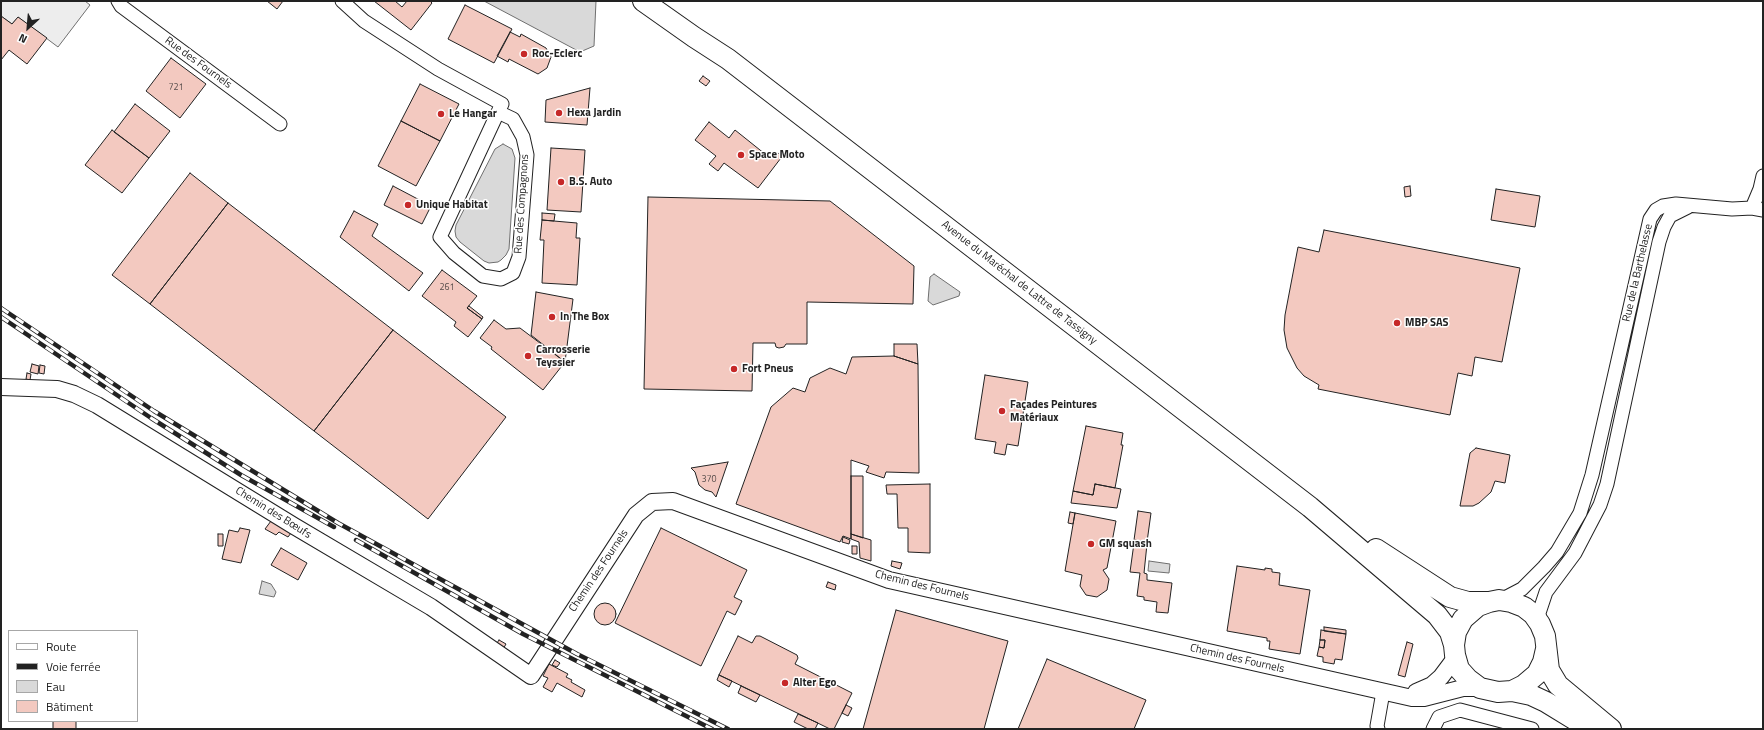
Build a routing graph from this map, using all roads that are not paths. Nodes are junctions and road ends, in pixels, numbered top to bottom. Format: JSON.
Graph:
{"nodes":[{"id":1,"x":118,"y":1,"type":"edge"},
{"id":2,"x":342,"y":1,"type":"edge"},
{"id":3,"x":643,"y":1,"type":"edge"},
{"id":4,"x":663,"y":1,"type":"edge"},
{"id":5,"x":728,"y":59,"type":"junction"},
{"id":6,"x":498,"y":112,"type":"junction"},
{"id":7,"x":280,"y":124,"type":"dead end"},
{"id":8,"x":1763,"y":176,"type":"edge"},
{"id":9,"x":1692,"y":205,"type":"junction"},
{"id":10,"x":1757,"y":209,"type":"edge"},
{"id":11,"x":1,"y":387,"type":"edge"},
{"id":12,"x":1310,"y":507,"type":"junction"},
{"id":13,"x":1494,"y":601,"type":"junction"},
{"id":14,"x":1540,"y":624,"type":"junction"},
{"id":15,"x":1546,"y":649,"type":"junction"},
{"id":16,"x":1454,"y":650,"type":"junction"},
{"id":17,"x":531,"y":676,"type":"joint"},
{"id":18,"x":1480,"y":688,"type":"junction"},
{"id":19,"x":1512,"y":691,"type":"junction"},
{"id":20,"x":1386,"y":692,"type":"junction"},
{"id":21,"x":1378,"y":729,"type":"edge"},
{"id":22,"x":1433,"y":729,"type":"edge"},
{"id":23,"x":1532,"y":729,"type":"edge"},
{"id":24,"x":1590,"y":729,"type":"edge"},
{"id":25,"x":1611,"y":729,"type":"edge"}],
"edges":[{"from":1,"to":7,"type":"street","name":"Rue des Fournels"},
{"from":2,"to":6,"type":"street"},
{"from":3,"to":5,"type":"main road","name":"Avenue du Maréchal de Lattre de Tassigny"},
{"from":4,"to":5,"type":"main road","name":"Avenue du Maréchal de Lattre de Tassigny"},
{"from":5,"to":12,"type":"main road","name":"Avenue du Maréchal de Lattre de Tassigny"},
{"from":6,"to":6,"type":"street","name":"Rue des Compagnons"},
{"from":8,"to":10,"type":"street"},
{"from":9,"to":10,"type":"street"},
{"from":9,"to":13,"type":"street","name":"Rue de la Barthelasse"},
{"from":9,"to":14,"type":"street","name":"Rue de la Barthelasse"},
{"from":11,"to":17,"type":"street","name":"Chemin des Bœufs"},
{"from":12,"to":13,"type":"main road","name":"Avenue du Maréchal de Lattre de Tassigny"},
{"from":12,"to":16,"type":"main road","name":"Avenue du Maréchal de Lattre de Tassigny"},
{"from":13,"to":14,"type":"main road"},
{"from":13,"to":16,"type":"main road"},
{"from":14,"to":15,"type":"main road"},
{"from":15,"to":19,"type":"main road"},
{"from":15,"to":25,"type":"main road"},
{"from":16,"to":18,"type":"main road"},
{"from":16,"to":20,"type":"street","name":"Chemin des Fournels"},
{"from":17,"to":20,"type":"street","name":"Chemin des Fournels"},
{"from":18,"to":19,"type":"main road"},
{"from":18,"to":20,"type":"street","name":"Chemin des Fournels"},
{"from":19,"to":24,"type":"main road"},
{"from":20,"to":21,"type":"street"},
{"from":22,"to":23,"type":"street"}]}
